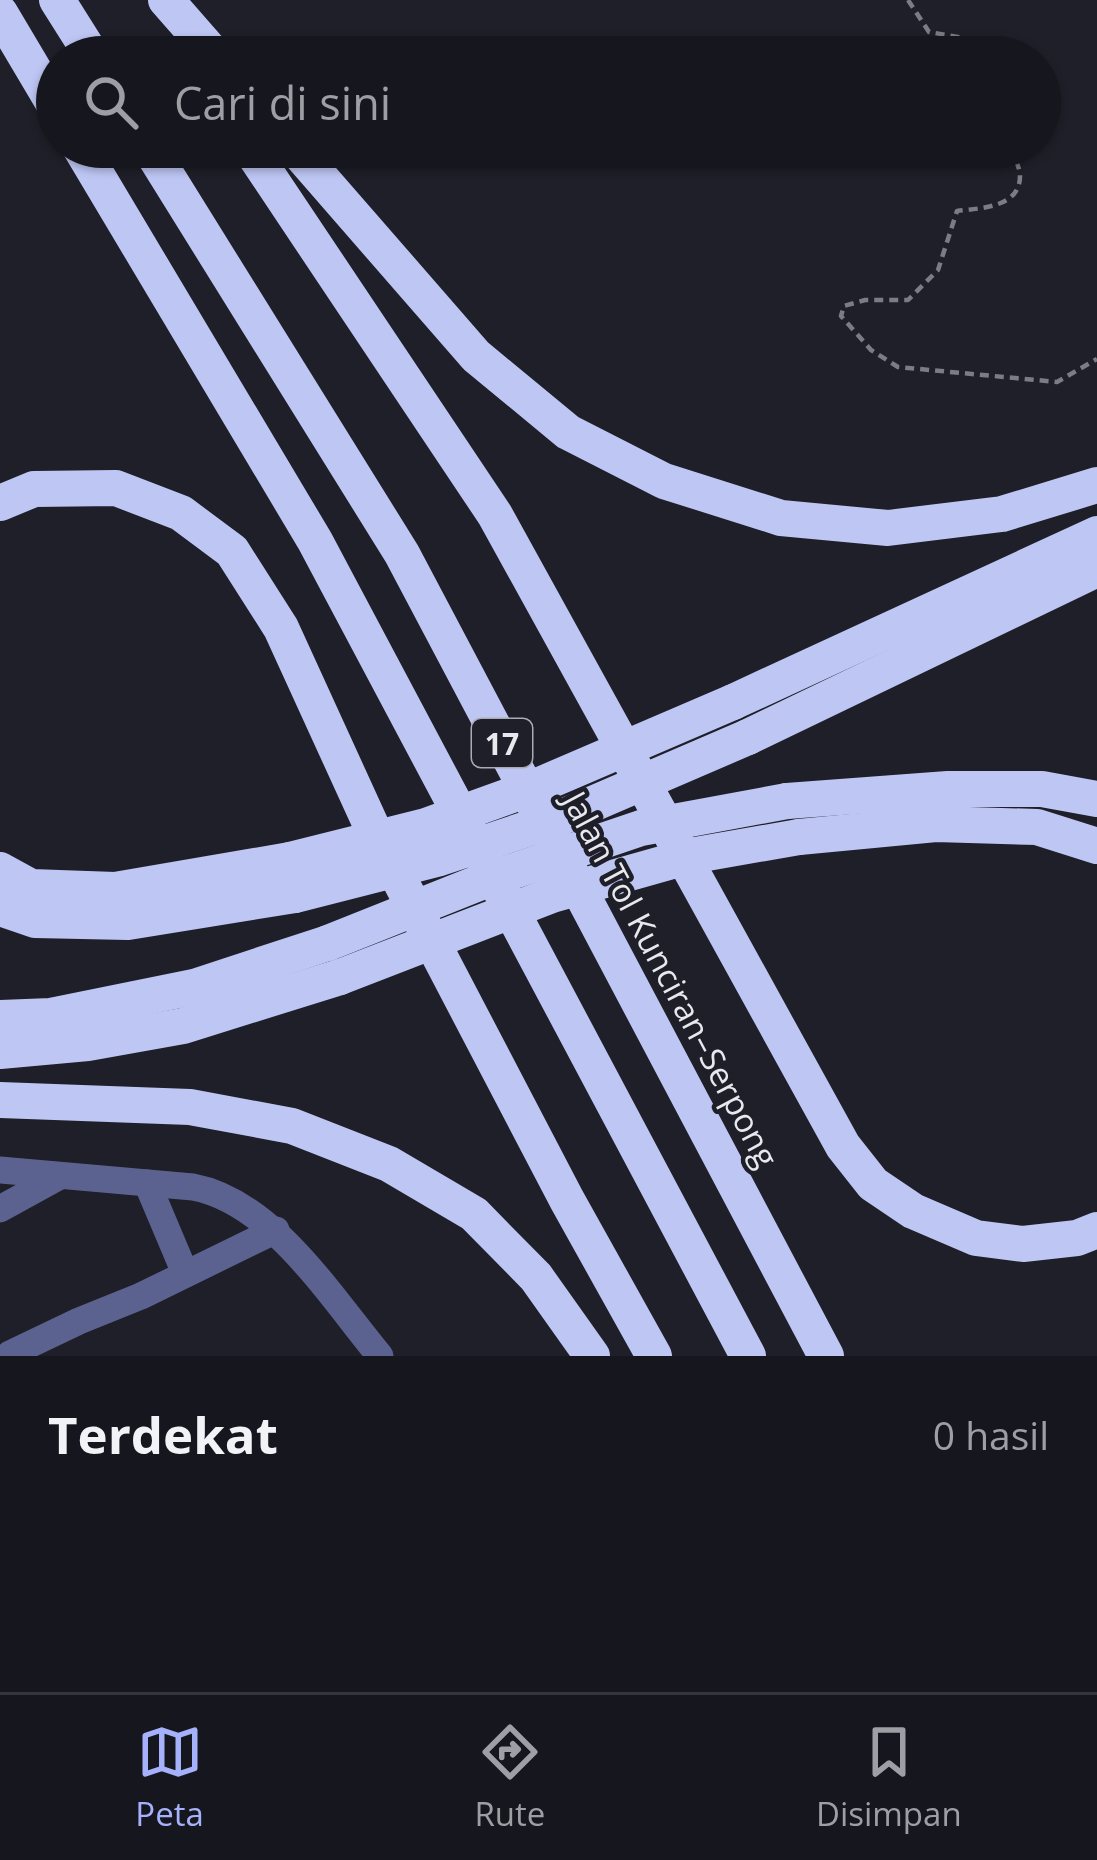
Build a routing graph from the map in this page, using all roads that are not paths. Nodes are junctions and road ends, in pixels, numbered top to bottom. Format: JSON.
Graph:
{"nodes":[{"id":1,"x":57,"y":0,"type":"edge"},
{"id":2,"x":151,"y":0,"type":"edge"},
{"id":3,"x":166,"y":0,"type":"edge"},
{"id":4,"x":0,"y":13,"type":"edge"},
{"id":5,"x":80,"y":36,"type":"edge"},
{"id":6,"x":175,"y":36,"type":"edge"},
{"id":7,"x":198,"y":36,"type":"edge"},
{"id":8,"x":36,"y":74,"type":"edge"},
{"id":9,"x":93,"y":168,"type":"edge"},
{"id":10,"x":162,"y":168,"type":"edge"},
{"id":11,"x":263,"y":168,"type":"edge"},
{"id":12,"x":312,"y":168,"type":"edge"},
{"id":13,"x":1097,"y":485,"type":"edge"},
{"id":14,"x":0,"y":503,"type":"edge"},
{"id":15,"x":1097,"y":534,"type":"edge"},
{"id":16,"x":1097,"y":569,"type":"edge"},
{"id":17,"x":1097,"y":799,"type":"edge"},
{"id":18,"x":1097,"y":846,"type":"edge"},
{"id":19,"x":0,"y":870,"type":"edge"},
{"id":20,"x":292,"y":878,"type":"junction"},
{"id":21,"x":0,"y":908,"type":"edge"},
{"id":22,"x":334,"y":960,"type":"junction"},
{"id":23,"x":0,"y":1018,"type":"edge"},
{"id":24,"x":0,"y":1051,"type":"edge"},
{"id":25,"x":0,"y":1100,"type":"edge"},
{"id":26,"x":0,"y":1170,"type":"edge"},
{"id":27,"x":60,"y":1176,"type":"junction"},
{"id":28,"x":147,"y":1183,"type":"junction"},
{"id":29,"x":0,"y":1209,"type":"edge"},
{"id":30,"x":276,"y":1230,"type":"junction"},
{"id":31,"x":1097,"y":1230,"type":"edge"},
{"id":32,"x":185,"y":1273,"type":"junction"},
{"id":33,"x":10,"y":1354,"type":"edge"},
{"id":34,"x":380,"y":1356,"type":"edge"},
{"id":35,"x":592,"y":1356,"type":"edge"},
{"id":36,"x":654,"y":1356,"type":"edge"},
{"id":37,"x":748,"y":1356,"type":"edge"},
{"id":38,"x":826,"y":1356,"type":"edge"}],
"edges":[{"from":1,"to":5,"type":"highway"},
{"from":2,"to":6,"type":"highway"},
{"from":3,"to":7,"type":"highway"},
{"from":4,"to":8,"type":"highway"},
{"from":9,"to":37,"type":"highway","number":"17"},
{"from":10,"to":38,"type":"highway","name":"Jalan Tol Kunciran–Serpong","number":"17"},
{"from":11,"to":31,"type":"highway"},
{"from":12,"to":13,"type":"highway"},
{"from":14,"to":36,"type":"highway"},
{"from":15,"to":20,"type":"highway","bridge":true},
{"from":16,"to":20,"type":"highway","bridge":true},
{"from":17,"to":22,"type":"highway","bridge":true},
{"from":18,"to":22,"type":"highway","bridge":true},
{"from":19,"to":20,"type":"highway"},
{"from":20,"to":21,"type":"highway"},
{"from":22,"to":23,"type":"highway"},
{"from":22,"to":24,"type":"highway"},
{"from":25,"to":35,"type":"highway"},
{"from":26,"to":27,"type":"street"},
{"from":27,"to":28,"type":"street"},
{"from":27,"to":29,"type":"street"},
{"from":28,"to":30,"type":"street"},
{"from":28,"to":32,"type":"street"},
{"from":30,"to":32,"type":"street"},
{"from":30,"to":34,"type":"street"},
{"from":32,"to":33,"type":"street"}]}
